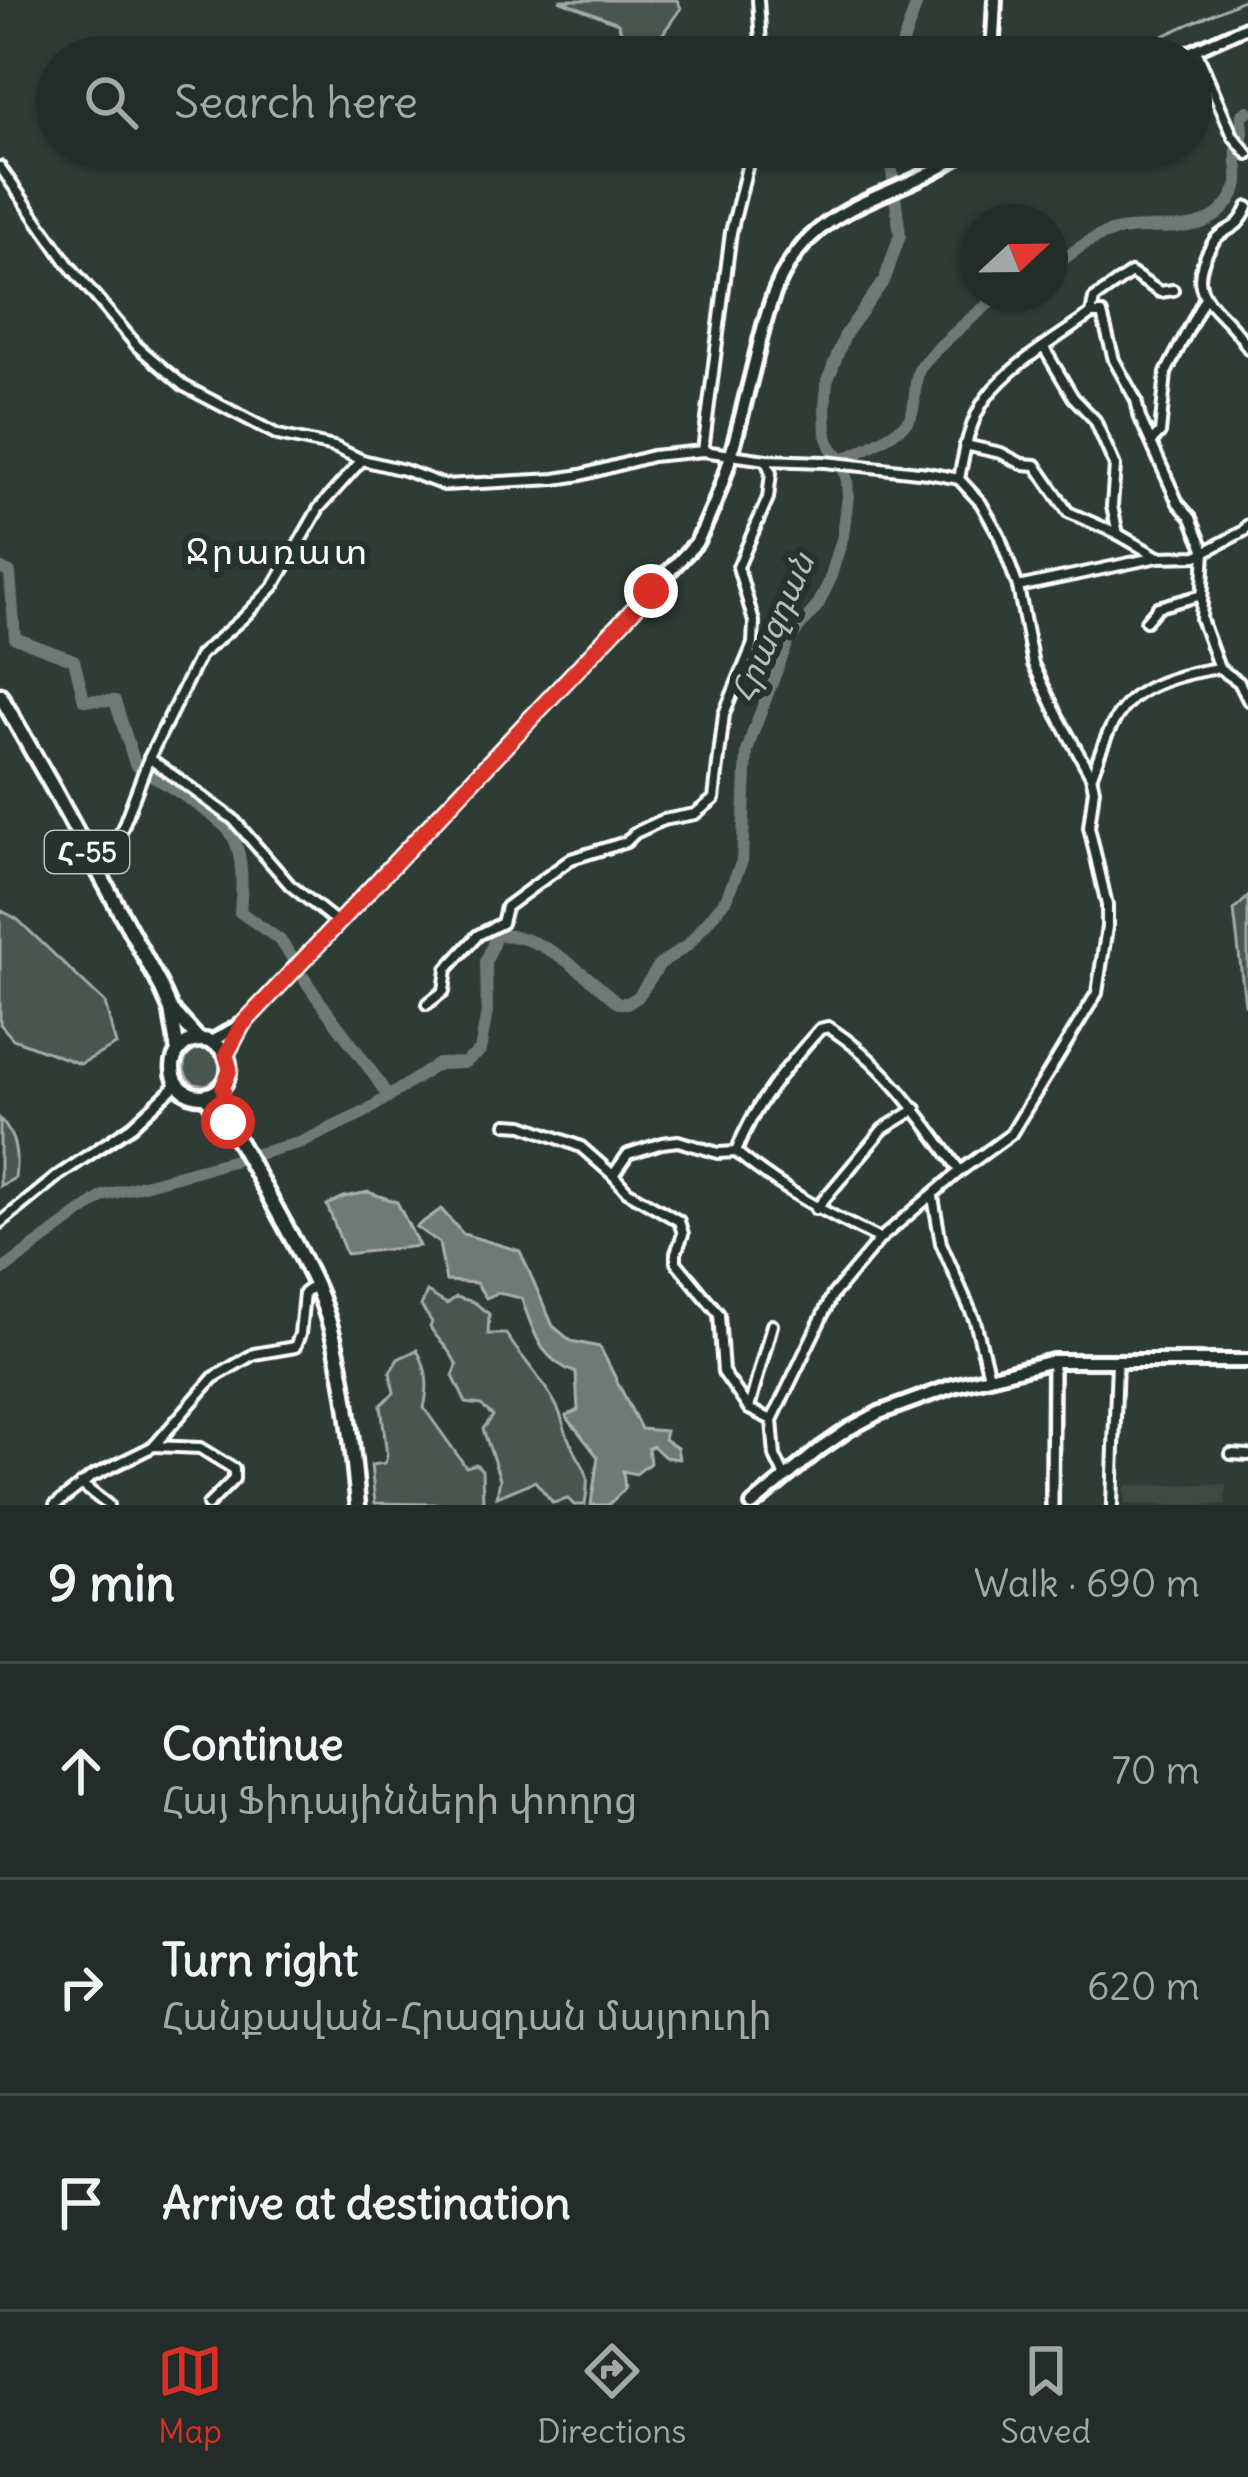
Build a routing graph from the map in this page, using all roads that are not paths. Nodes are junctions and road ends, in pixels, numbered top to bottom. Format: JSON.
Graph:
{"nodes":[{"id":1,"x":758,"y":0,"type":"edge"},
{"id":2,"x":995,"y":0,"type":"edge"},
{"id":3,"x":1248,"y":26,"type":"edge"},
{"id":4,"x":761,"y":36,"type":"edge"},
{"id":5,"x":993,"y":36,"type":"edge"},
{"id":6,"x":1212,"y":43,"type":"edge"},
{"id":7,"x":1212,"y":87,"type":"edge"},
{"id":8,"x":1248,"y":154,"type":"edge"},
{"id":9,"x":0,"y":167,"type":"edge"},
{"id":10,"x":747,"y":168,"type":"edge"},
{"id":11,"x":937,"y":168,"type":"edge"},
{"id":12,"x":1248,"y":207,"type":"edge"},
{"id":13,"x":1173,"y":290,"type":"dead end"},
{"id":14,"x":1204,"y":299,"type":"junction"},
{"id":15,"x":1091,"y":314,"type":"junction"},
{"id":16,"x":1044,"y":348,"type":"junction"},
{"id":17,"x":1248,"y":348,"type":"edge"},
{"id":18,"x":1151,"y":442,"type":"junction"},
{"id":19,"x":965,"y":445,"type":"junction"},
{"id":20,"x":704,"y":451,"type":"junction"},
{"id":21,"x":731,"y":454,"type":"junction"},
{"id":22,"x":362,"y":460,"type":"junction"},
{"id":23,"x":766,"y":460,"type":"junction"},
{"id":24,"x":959,"y":479,"type":"junction"},
{"id":25,"x":1247,"y":530,"type":"edge"},
{"id":26,"x":1118,"y":534,"type":"junction"},
{"id":27,"x":1205,"y":551,"type":"junction"},
{"id":28,"x":1158,"y":557,"type":"junction"},
{"id":29,"x":1018,"y":586,"type":"junction"},
{"id":30,"x":1202,"y":595,"type":"junction"},
{"id":31,"x":1146,"y":621,"type":"dead end"},
{"id":32,"x":1219,"y":668,"type":"junction"},
{"id":33,"x":1243,"y":680,"type":"edge"},
{"id":34,"x":0,"y":695,"type":"edge"},
{"id":35,"x":1248,"y":700,"type":"edge"},
{"id":36,"x":148,"y":758,"type":"junction"},
{"id":37,"x":1091,"y":776,"type":"junction"},
{"id":38,"x":98,"y":872,"type":"junction"},
{"id":39,"x":338,"y":922,"type":"junction"},
{"id":40,"x":427,"y":1004,"type":"dead end"},
{"id":41,"x":171,"y":1010,"type":"junction"},
{"id":42,"x":242,"y":1025,"type":"junction"},
{"id":43,"x":205,"y":1041,"type":"junction"},
{"id":44,"x":178,"y":1052,"type":"junction"},
{"id":45,"x":226,"y":1055,"type":"junction"},
{"id":46,"x":177,"y":1084,"type":"junction"},
{"id":47,"x":223,"y":1087,"type":"junction"},
{"id":48,"x":205,"y":1096,"type":"junction"},
{"id":49,"x":916,"y":1109,"type":"junction"},
{"id":50,"x":507,"y":1124,"type":"dead end"},
{"id":51,"x":231,"y":1127,"type":"junction"},
{"id":52,"x":736,"y":1152,"type":"junction"},
{"id":53,"x":960,"y":1171,"type":"junction"},
{"id":54,"x":614,"y":1175,"type":"junction"},
{"id":55,"x":932,"y":1195,"type":"junction"},
{"id":56,"x":816,"y":1209,"type":"junction"},
{"id":57,"x":0,"y":1222,"type":"edge"},
{"id":58,"x":880,"y":1239,"type":"junction"},
{"id":59,"x":315,"y":1285,"type":"junction"},
{"id":60,"x":772,"y":1325,"type":"dead end"},
{"id":61,"x":1117,"y":1360,"type":"junction"},
{"id":62,"x":1053,"y":1361,"type":"junction"},
{"id":63,"x":1248,"y":1361,"type":"edge"},
{"id":64,"x":989,"y":1376,"type":"junction"},
{"id":65,"x":749,"y":1409,"type":"junction"},
{"id":66,"x":772,"y":1420,"type":"junction"},
{"id":67,"x":154,"y":1446,"type":"junction"},
{"id":68,"x":1232,"y":1454,"type":"dead end"},
{"id":69,"x":1248,"y":1455,"type":"edge"},
{"id":70,"x":785,"y":1477,"type":"junction"},
{"id":71,"x":81,"y":1484,"type":"junction"},
{"id":72,"x":56,"y":1505,"type":"edge"},
{"id":73,"x":108,"y":1505,"type":"edge"},
{"id":74,"x":208,"y":1505,"type":"edge"},
{"id":75,"x":358,"y":1505,"type":"edge"},
{"id":76,"x":752,"y":1505,"type":"edge"},
{"id":77,"x":1052,"y":1505,"type":"edge"},
{"id":78,"x":1112,"y":1505,"type":"edge"}],
"edges":[{"from":1,"to":4,"type":"street"},
{"from":2,"to":5,"type":"main road"},
{"from":3,"to":6,"type":"street"},
{"from":7,"to":8,"type":"street"},
{"from":9,"to":22,"type":"street"},
{"from":10,"to":20,"type":"street"},
{"from":11,"to":21,"type":"main road"},
{"from":12,"to":14,"type":"street"},
{"from":13,"to":15,"type":"street"},
{"from":14,"to":17,"type":"street"},
{"from":14,"to":18,"type":"street"},
{"from":15,"to":16,"type":"street"},
{"from":15,"to":18,"type":"street"},
{"from":16,"to":19,"type":"street"},
{"from":16,"to":26,"type":"street"},
{"from":18,"to":27,"type":"street"},
{"from":19,"to":24,"type":"street"},
{"from":19,"to":26,"type":"street"},
{"from":20,"to":21,"type":"street"},
{"from":20,"to":22,"type":"street"},
{"from":21,"to":23,"type":"street"},
{"from":21,"to":39,"type":"main road"},
{"from":22,"to":36,"type":"street"},
{"from":23,"to":24,"type":"street"},
{"from":23,"to":40,"type":"street"},
{"from":24,"to":29,"type":"street"},
{"from":25,"to":27,"type":"street"},
{"from":26,"to":28,"type":"street"},
{"from":27,"to":28,"type":"street"},
{"from":27,"to":30,"type":"street"},
{"from":28,"to":29,"type":"street"},
{"from":29,"to":37,"type":"street"},
{"from":30,"to":31,"type":"street"},
{"from":30,"to":32,"type":"street"},
{"from":32,"to":33,"type":"street"},
{"from":32,"to":37,"type":"street"},
{"from":33,"to":35,"type":"street"},
{"from":34,"to":38,"type":"main road","number":"Հ-55"},
{"from":36,"to":38,"type":"street"},
{"from":36,"to":39,"type":"street"},
{"from":37,"to":53,"type":"street"},
{"from":38,"to":41,"type":"main road","number":"Հ-55"},
{"from":39,"to":42,"type":"main road"},
{"from":41,"to":43,"type":"main road","number":"Հ-55"},
{"from":41,"to":44,"type":"main road","number":"Հ-55"},
{"from":42,"to":43,"type":"main road"},
{"from":42,"to":45,"type":"main road"},
{"from":43,"to":44,"type":"main road"},
{"from":43,"to":45,"type":"main road","number":"Հ-55"},
{"from":44,"to":46,"type":"main road","number":"Հ-55"},
{"from":45,"to":47,"type":"main road"},
{"from":46,"to":48,"type":"main road"},
{"from":46,"to":57,"type":"street"},
{"from":47,"to":48,"type":"main road"},
{"from":47,"to":51,"type":"main road"},
{"from":48,"to":51,"type":"main road"},
{"from":49,"to":52,"type":"street"},
{"from":49,"to":53,"type":"street"},
{"from":49,"to":56,"type":"street"},
{"from":50,"to":54,"type":"street"},
{"from":51,"to":59,"type":"main road"},
{"from":52,"to":54,"type":"street"},
{"from":52,"to":56,"type":"street"},
{"from":53,"to":55,"type":"street"},
{"from":54,"to":65,"type":"street"},
{"from":55,"to":58,"type":"street"},
{"from":55,"to":64,"type":"street"},
{"from":56,"to":58,"type":"street"},
{"from":58,"to":66,"type":"street"},
{"from":59,"to":67,"type":"street"},
{"from":59,"to":75,"type":"main road"},
{"from":60,"to":65,"type":"street"},
{"from":61,"to":62,"type":"main road"},
{"from":61,"to":63,"type":"main road"},
{"from":61,"to":78,"type":"street"},
{"from":62,"to":64,"type":"main road"},
{"from":62,"to":77,"type":"street"},
{"from":64,"to":70,"type":"main road"},
{"from":65,"to":66,"type":"street"},
{"from":66,"to":70,"type":"street"},
{"from":67,"to":71,"type":"street"},
{"from":67,"to":74,"type":"street"},
{"from":68,"to":69,"type":"street"},
{"from":70,"to":76,"type":"main road"},
{"from":71,"to":72,"type":"street"},
{"from":71,"to":73,"type":"street"}]}
